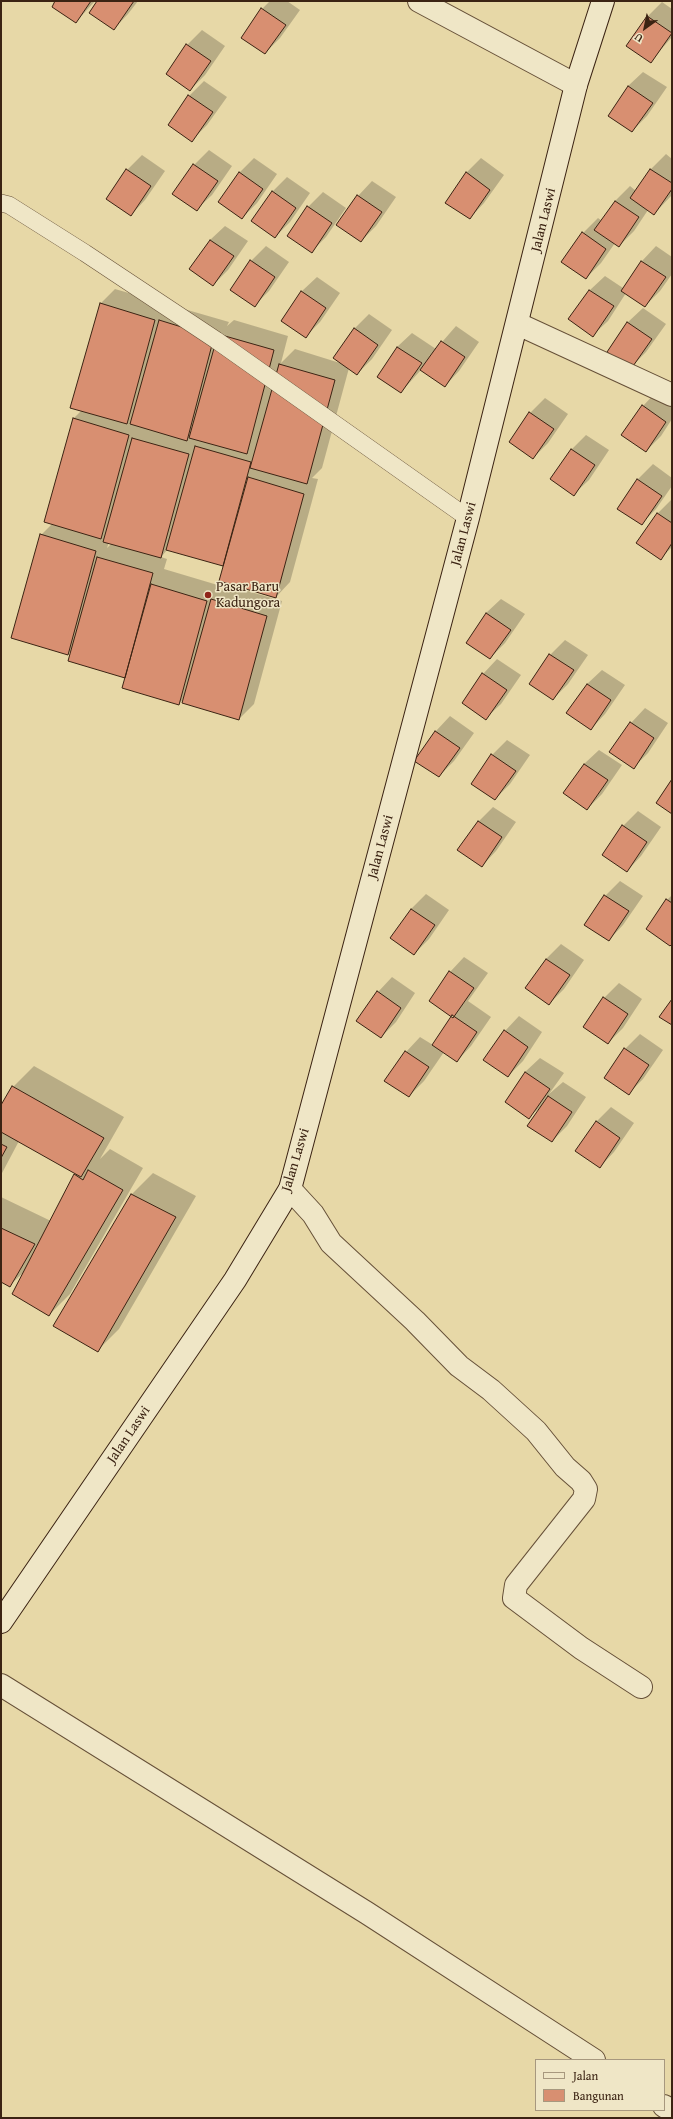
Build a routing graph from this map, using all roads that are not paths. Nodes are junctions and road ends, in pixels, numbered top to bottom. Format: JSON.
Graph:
{"nodes":[{"id":1,"x":419,"y":1,"type":"edge"},
{"id":2,"x":603,"y":1,"type":"edge"},
{"id":3,"x":576,"y":85,"type":"junction"},
{"id":4,"x":1,"y":203,"type":"edge"},
{"id":5,"x":518,"y":324,"type":"junction"},
{"id":6,"x":672,"y":395,"type":"edge"},
{"id":7,"x":468,"y":518,"type":"junction"},
{"id":8,"x":290,"y":1189,"type":"junction"},
{"id":9,"x":1,"y":1622,"type":"edge"},
{"id":10,"x":1,"y":1685,"type":"edge"},
{"id":11,"x":641,"y":1687,"type":"dead end"},
{"id":12,"x":592,"y":2059,"type":"edge"}],
"edges":[{"from":1,"to":3,"type":"street"},
{"from":2,"to":3,"type":"street","name":"Jalan Laswi"},
{"from":3,"to":5,"type":"street","name":"Jalan Laswi"},
{"from":4,"to":7,"type":"lane"},
{"from":5,"to":6,"type":"street"},
{"from":5,"to":7,"type":"street","name":"Jalan Laswi"},
{"from":7,"to":8,"type":"street","name":"Jalan Laswi"},
{"from":8,"to":9,"type":"street","name":"Jalan Laswi"},
{"from":8,"to":11,"type":"street"},
{"from":10,"to":12,"type":"street"}]}
